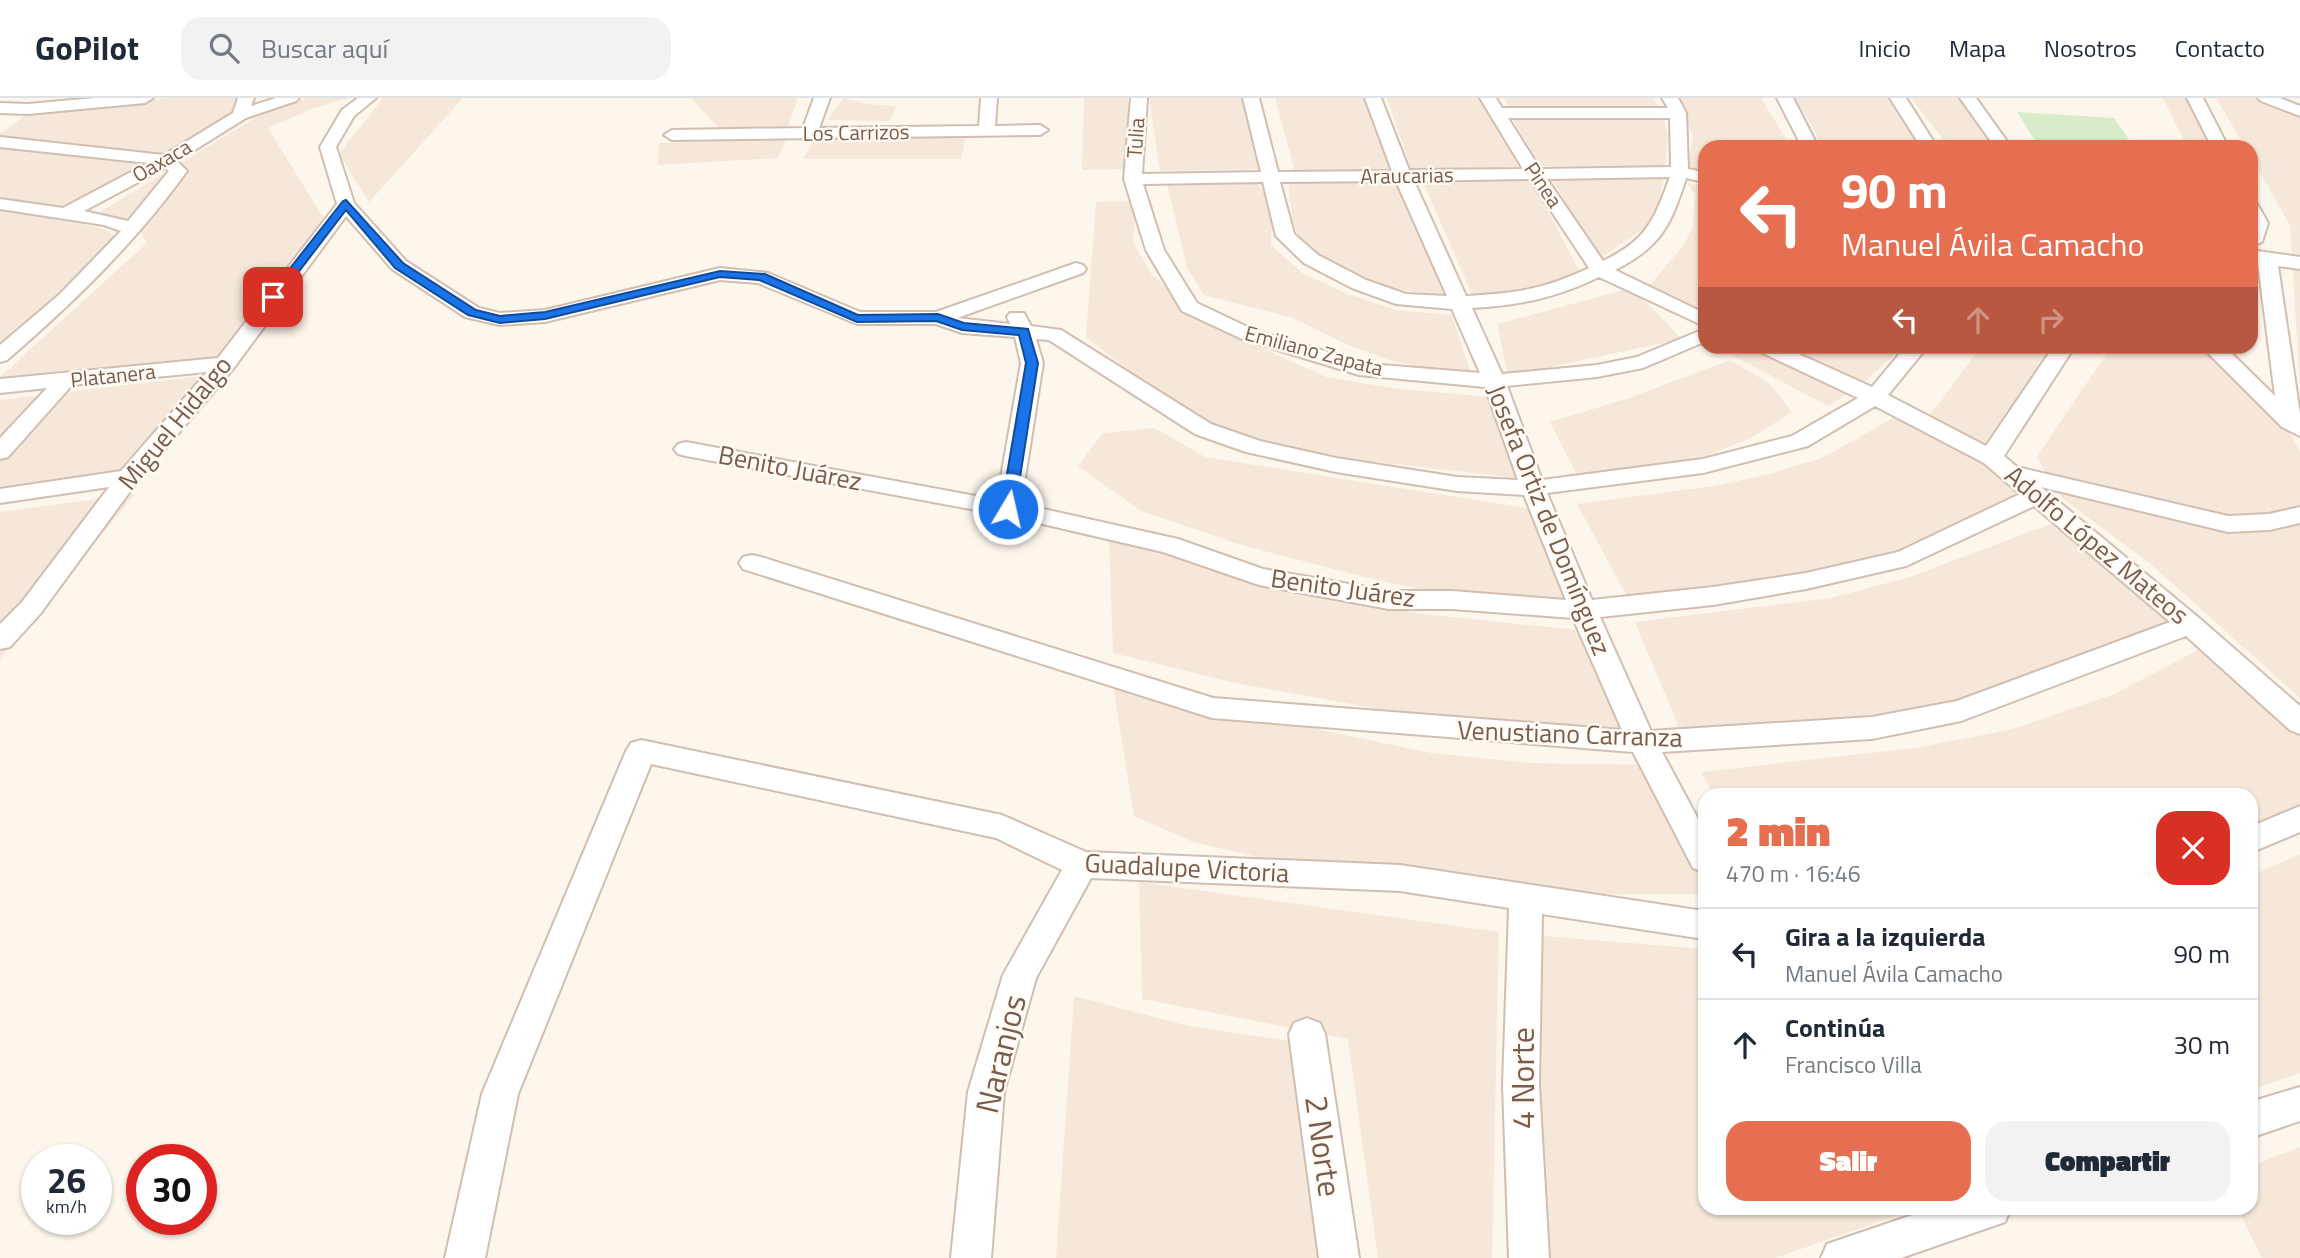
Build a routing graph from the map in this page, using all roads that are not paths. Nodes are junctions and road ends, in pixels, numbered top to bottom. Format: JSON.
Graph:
{"nodes":[{"id":1,"x":44,"y":98,"type":"edge"},
{"id":2,"x":145,"y":98,"type":"edge"},
{"id":3,"x":291,"y":98,"type":"edge"},
{"id":4,"x":368,"y":98,"type":"edge"},
{"id":5,"x":821,"y":98,"type":"edge"},
{"id":6,"x":989,"y":98,"type":"edge"},
{"id":7,"x":1139,"y":98,"type":"edge"},
{"id":8,"x":1251,"y":98,"type":"edge"},
{"id":9,"x":1373,"y":98,"type":"edge"},
{"id":10,"x":1785,"y":98,"type":"edge"},
{"id":11,"x":1898,"y":98,"type":"edge"},
{"id":12,"x":1968,"y":98,"type":"edge"},
{"id":13,"x":2195,"y":98,"type":"edge"},
{"id":14,"x":2266,"y":98,"type":"edge"},
{"id":15,"x":1492,"y":105,"type":"edge"},
{"id":16,"x":1674,"y":105,"type":"edge"},
{"id":17,"x":243,"y":106,"type":"edge"},
{"id":18,"x":0,"y":108,"type":"edge"},
{"id":19,"x":27,"y":109,"type":"junction"},
{"id":20,"x":2300,"y":111,"type":"edge"},
{"id":21,"x":0,"y":127,"type":"edge"},
{"id":22,"x":987,"y":130,"type":"junction"},
{"id":23,"x":1040,"y":130,"type":"dead end"},
{"id":24,"x":672,"y":135,"type":"dead end"},
{"id":25,"x":810,"y":135,"type":"junction"},
{"id":26,"x":1806,"y":140,"type":"edge"},
{"id":27,"x":1925,"y":140,"type":"edge"},
{"id":28,"x":1998,"y":140,"type":"edge"},
{"id":29,"x":2216,"y":140,"type":"edge"},
{"id":30,"x":0,"y":142,"type":"edge"},
{"id":31,"x":167,"y":160,"type":"junction"},
{"id":32,"x":1680,"y":173,"type":"junction"},
{"id":33,"x":1535,"y":174,"type":"junction"},
{"id":34,"x":1403,"y":176,"type":"junction"},
{"id":35,"x":1698,"y":176,"type":"edge"},
{"id":36,"x":1272,"y":177,"type":"junction"},
{"id":37,"x":1133,"y":179,"type":"junction"},
{"id":38,"x":0,"y":204,"type":"edge"},
{"id":39,"x":346,"y":204,"type":"junction"},
{"id":40,"x":67,"y":213,"type":"junction"},
{"id":41,"x":130,"y":228,"type":"junction"},
{"id":42,"x":2259,"y":257,"type":"edge"},
{"id":43,"x":2300,"y":263,"type":"edge"},
{"id":44,"x":1076,"y":269,"type":"dead end"},
{"id":45,"x":1600,"y":270,"type":"junction"},
{"id":46,"x":995,"y":298,"type":"junction"},
{"id":47,"x":1457,"y":303,"type":"junction"},
{"id":48,"x":1698,"y":317,"type":"edge"},
{"id":49,"x":938,"y":318,"type":"junction"},
{"id":50,"x":1024,"y":332,"type":"junction"},
{"id":51,"x":1698,"y":338,"type":"edge"},
{"id":52,"x":1781,"y":354,"type":"edge"},
{"id":53,"x":1911,"y":354,"type":"edge"},
{"id":54,"x":2060,"y":354,"type":"edge"},
{"id":55,"x":2219,"y":354,"type":"edge"},
{"id":56,"x":0,"y":356,"type":"edge"},
{"id":57,"x":225,"y":364,"type":"junction"},
{"id":58,"x":1494,"y":381,"type":"junction"},
{"id":59,"x":64,"y":382,"type":"junction"},
{"id":60,"x":0,"y":386,"type":"edge"},
{"id":61,"x":1875,"y":397,"type":"junction"},
{"id":62,"x":2295,"y":426,"type":"edge"},
{"id":63,"x":686,"y":449,"type":"dead end"},
{"id":64,"x":0,"y":452,"type":"edge"},
{"id":65,"x":2002,"y":465,"type":"junction"},
{"id":66,"x":129,"y":477,"type":"junction"},
{"id":67,"x":1532,"y":488,"type":"junction"},
{"id":68,"x":2037,"y":495,"type":"junction"},
{"id":69,"x":0,"y":496,"type":"edge"},
{"id":70,"x":1008,"y":509,"type":"junction"},
{"id":71,"x":2300,"y":515,"type":"edge"},
{"id":72,"x":752,"y":563,"type":"dead end"},
{"id":73,"x":1583,"y":610,"type":"junction"},
{"id":74,"x":2190,"y":624,"type":"junction"},
{"id":75,"x":0,"y":639,"type":"edge"},
{"id":76,"x":2300,"y":723,"type":"edge"},
{"id":77,"x":1643,"y":742,"type":"junction"},
{"id":78,"x":2300,"y":818,"type":"edge"},
{"id":79,"x":2258,"y":837,"type":"edge"},
{"id":80,"x":1698,"y":847,"type":"edge"},
{"id":81,"x":1082,"y":866,"type":"junction"},
{"id":82,"x":1526,"y":898,"type":"junction"},
{"id":83,"x":1698,"y":924,"type":"edge"},
{"id":84,"x":1307,"y":1034,"type":"dead end"},
{"id":85,"x":2300,"y":1104,"type":"edge"},
{"id":86,"x":2258,"y":1117,"type":"edge"},
{"id":87,"x":1970,"y":1215,"type":"edge"},
{"id":88,"x":465,"y":1258,"type":"edge"},
{"id":89,"x":971,"y":1258,"type":"edge"},
{"id":90,"x":1339,"y":1258,"type":"edge"},
{"id":91,"x":1529,"y":1258,"type":"edge"},
{"id":92,"x":1841,"y":1258,"type":"edge"}],
"edges":[{"from":1,"to":19,"type":"street"},
{"from":2,"to":19,"type":"street"},
{"from":3,"to":17,"type":"street","name":"Oaxaca"},
{"from":4,"to":39,"type":"street"},
{"from":5,"to":25,"type":"street"},
{"from":6,"to":22,"type":"street"},
{"from":7,"to":37,"type":"street","name":"Tulia"},
{"from":8,"to":36,"type":"street"},
{"from":9,"to":34,"type":"street","name":"Josefa Ortiz de Domínguez"},
{"from":10,"to":26,"type":"street"},
{"from":11,"to":27,"type":"street"},
{"from":12,"to":28,"type":"street"},
{"from":13,"to":29,"type":"street"},
{"from":14,"to":20,"type":"street"},
{"from":15,"to":16,"type":"street"},
{"from":15,"to":33,"type":"street","name":"Pinea"},
{"from":16,"to":32,"type":"street"},
{"from":17,"to":31,"type":"street","name":"Oaxaca"},
{"from":18,"to":19,"type":"street"},
{"from":19,"to":21,"type":"street"},
{"from":22,"to":23,"type":"street","name":"Los Carrizos"},
{"from":22,"to":25,"type":"street","name":"Los Carrizos"},
{"from":24,"to":25,"type":"street","name":"Los Carrizos"},
{"from":30,"to":31,"type":"street"},
{"from":31,"to":40,"type":"street","name":"Oaxaca"},
{"from":31,"to":41,"type":"street"},
{"from":32,"to":33,"type":"street","name":"Araucarias"},
{"from":32,"to":35,"type":"street","name":"Araucarias"},
{"from":32,"to":45,"type":"street"},
{"from":33,"to":34,"type":"street","name":"Araucarias"},
{"from":33,"to":45,"type":"street","name":"Pinea"},
{"from":34,"to":36,"type":"street","name":"Araucarias"},
{"from":34,"to":47,"type":"street","name":"Josefa Ortiz de Domínguez"},
{"from":36,"to":37,"type":"street","name":"Araucarias"},
{"from":36,"to":47,"type":"street"},
{"from":37,"to":58,"type":"street","name":"Emiliano Zapata"},
{"from":38,"to":40,"type":"street"},
{"from":39,"to":49,"type":"street"},
{"from":39,"to":57,"type":"street","name":"Miguel Hidalgo"},
{"from":40,"to":41,"type":"street"},
{"from":41,"to":56,"type":"street"},
{"from":42,"to":43,"type":"street"},
{"from":42,"to":62,"type":"street"},
{"from":44,"to":46,"type":"street"},
{"from":45,"to":47,"type":"street"},
{"from":45,"to":48,"type":"street"},
{"from":46,"to":49,"type":"street"},
{"from":46,"to":50,"type":"street"},
{"from":47,"to":58,"type":"street","name":"Josefa Ortiz de Domínguez"},
{"from":49,"to":50,"type":"street"},
{"from":50,"to":67,"type":"street"},
{"from":50,"to":70,"type":"street"},
{"from":51,"to":58,"type":"street","name":"Emiliano Zapata"},
{"from":52,"to":61,"type":"street"},
{"from":53,"to":61,"type":"street"},
{"from":54,"to":65,"type":"street","name":"Adolfo López Mateos"},
{"from":55,"to":62,"type":"street"},
{"from":57,"to":59,"type":"street","name":"Platanera"},
{"from":57,"to":66,"type":"street","name":"Miguel Hidalgo"},
{"from":58,"to":67,"type":"street","name":"Josefa Ortiz de Domínguez"},
{"from":59,"to":60,"type":"street","name":"Platanera"},
{"from":59,"to":64,"type":"street"},
{"from":61,"to":65,"type":"street"},
{"from":61,"to":67,"type":"street"},
{"from":63,"to":70,"type":"street","name":"Benito Juárez"},
{"from":65,"to":68,"type":"street","name":"Adolfo López Mateos"},
{"from":65,"to":71,"type":"street"},
{"from":66,"to":69,"type":"street"},
{"from":66,"to":75,"type":"street","name":"Miguel Hidalgo"},
{"from":67,"to":73,"type":"street","name":"Josefa Ortiz de Domínguez"},
{"from":68,"to":73,"type":"street","name":"Benito Juárez"},
{"from":68,"to":74,"type":"street","name":"Adolfo López Mateos"},
{"from":70,"to":73,"type":"street","name":"Benito Juárez"},
{"from":72,"to":77,"type":"street","name":"Venustiano Carranza"},
{"from":73,"to":77,"type":"street","name":"Josefa Ortiz de Domínguez"},
{"from":74,"to":76,"type":"street","name":"Adolfo López Mateos"},
{"from":74,"to":77,"type":"street","name":"Venustiano Carranza"},
{"from":77,"to":80,"type":"street","name":"Josefa Ortiz de Domínguez"},
{"from":78,"to":79,"type":"street"},
{"from":81,"to":82,"type":"street","name":"Guadalupe Victoria"},
{"from":81,"to":88,"type":"street","name":"Guadalupe Victoria"},
{"from":81,"to":89,"type":"street","name":"Naranjos"},
{"from":82,"to":83,"type":"street","name":"Guadalupe Victoria"},
{"from":82,"to":91,"type":"street","name":"4 Norte"},
{"from":84,"to":90,"type":"street","name":"2 Norte"},
{"from":85,"to":86,"type":"street"},
{"from":87,"to":92,"type":"street"}]}
